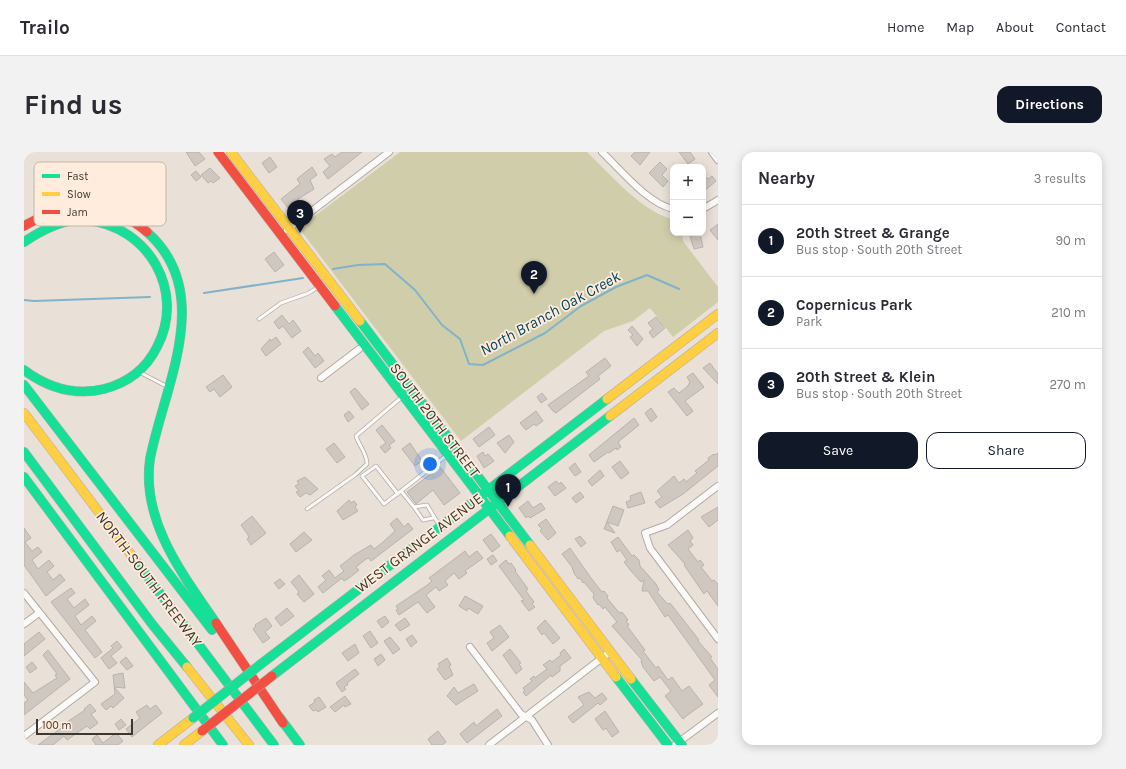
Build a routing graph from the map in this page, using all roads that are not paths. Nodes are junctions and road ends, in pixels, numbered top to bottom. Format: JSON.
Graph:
{"nodes":[{"id":1,"x":218,"y":152,"type":"edge"},
{"id":2,"x":231,"y":152,"type":"edge"},
{"id":3,"x":389,"y":152,"type":"edge"},
{"id":4,"x":602,"y":152,"type":"edge"},
{"id":5,"x":712,"y":152,"type":"edge"},
{"id":6,"x":718,"y":160,"type":"edge"},
{"id":7,"x":718,"y":200,"type":"edge"},
{"id":8,"x":706,"y":207,"type":"edge"},
{"id":9,"x":670,"y":208,"type":"edge"},
{"id":10,"x":34,"y":221,"type":"edge"},
{"id":11,"x":24,"y":226,"type":"edge"},
{"id":12,"x":54,"y":226,"type":"edge"},
{"id":13,"x":112,"y":226,"type":"edge"},
{"id":14,"x":141,"y":226,"type":"edge"},
{"id":15,"x":290,"y":228,"type":"junction"},
{"id":16,"x":281,"y":235,"type":"junction"},
{"id":17,"x":24,"y":242,"type":"edge"},
{"id":18,"x":320,"y":286,"type":"junction"},
{"id":19,"x":718,"y":314,"type":"edge"},
{"id":20,"x":259,"y":319,"type":"dead end"},
{"id":21,"x":718,"y":333,"type":"edge"},
{"id":22,"x":373,"y":338,"type":"junction"},
{"id":23,"x":362,"y":347,"type":"junction"},
{"id":24,"x":24,"y":370,"type":"edge"},
{"id":25,"x":139,"y":372,"type":"junction"},
{"id":26,"x":638,"y":375,"type":"junction"},
{"id":27,"x":321,"y":378,"type":"dead end"},
{"id":28,"x":24,"y":385,"type":"edge"},
{"id":29,"x":168,"y":387,"type":"junction"},
{"id":30,"x":648,"y":387,"type":"junction"},
{"id":31,"x":404,"y":396,"type":"junction"},
{"id":32,"x":24,"y":413,"type":"edge"},
{"id":33,"x":454,"y":444,"type":"junction"},
{"id":34,"x":24,"y":452,"type":"edge"},
{"id":35,"x":447,"y":452,"type":"junction"},
{"id":36,"x":521,"y":465,"type":"junction"},
{"id":37,"x":24,"y":477,"type":"edge"},
{"id":38,"x":530,"y":478,"type":"junction"},
{"id":39,"x":718,"y":486,"type":"edge"},
{"id":40,"x":24,"y":489,"type":"edge"},
{"id":41,"x":488,"y":490,"type":"junction"},
{"id":42,"x":402,"y":491,"type":"junction"},
{"id":43,"x":398,"y":494,"type":"junction"},
{"id":44,"x":480,"y":496,"type":"junction"},
{"id":45,"x":498,"y":502,"type":"junction"},
{"id":46,"x":414,"y":507,"type":"junction"},
{"id":47,"x":307,"y":509,"type":"dead end"},
{"id":48,"x":489,"y":509,"type":"junction"},
{"id":49,"x":433,"y":518,"type":"junction"},
{"id":50,"x":442,"y":525,"type":"junction"},
{"id":51,"x":523,"y":535,"type":"junction"},
{"id":52,"x":454,"y":536,"type":"junction"},
{"id":53,"x":514,"y":542,"type":"junction"},
{"id":54,"x":106,"y":588,"type":"junction"},
{"id":55,"x":24,"y":593,"type":"edge"},
{"id":56,"x":39,"y":613,"type":"junction"},
{"id":57,"x":24,"y":624,"type":"edge"},
{"id":58,"x":152,"y":624,"type":"junction"},
{"id":59,"x":308,"y":628,"type":"junction"},
{"id":60,"x":718,"y":639,"type":"edge"},
{"id":61,"x":318,"y":641,"type":"junction"},
{"id":62,"x":470,"y":648,"type":"dead end"},
{"id":63,"x":611,"y":651,"type":"junction"},
{"id":64,"x":602,"y":658,"type":"junction"},
{"id":65,"x":718,"y":713,"type":"edge"},
{"id":66,"x":526,"y":717,"type":"junction"},
{"id":67,"x":283,"y":723,"type":"junction"},
{"id":68,"x":24,"y":736,"type":"edge"},
{"id":69,"x":679,"y":744,"type":"edge"},
{"id":70,"x":158,"y":745,"type":"edge"},
{"id":71,"x":184,"y":745,"type":"edge"},
{"id":72,"x":223,"y":745,"type":"edge"},
{"id":73,"x":239,"y":745,"type":"edge"},
{"id":74,"x":249,"y":745,"type":"edge"},
{"id":75,"x":274,"y":745,"type":"edge"},
{"id":76,"x":300,"y":745,"type":"edge"},
{"id":77,"x":489,"y":745,"type":"edge"},
{"id":78,"x":548,"y":745,"type":"edge"},
{"id":79,"x":668,"y":745,"type":"edge"}],
"edges":[{"from":1,"to":16,"type":"main road","name":"SOUTH 20TH STREET"},
{"from":2,"to":15,"type":"main road","name":"SOUTH 20TH STREET"},
{"from":3,"to":15,"type":"street"},
{"from":4,"to":9,"type":"street"},
{"from":5,"to":6,"type":"street"},
{"from":7,"to":8,"type":"street"},
{"from":10,"to":11,"type":"main road"},
{"from":12,"to":17,"type":"main road"},
{"from":13,"to":25,"type":"main road"},
{"from":14,"to":29,"type":"main road"},
{"from":15,"to":16,"type":"street"},
{"from":15,"to":22,"type":"main road","name":"SOUTH 20TH STREET"},
{"from":16,"to":18,"type":"main road","name":"SOUTH 20TH STREET"},
{"from":18,"to":20,"type":"lane"},
{"from":18,"to":23,"type":"main road","name":"SOUTH 20TH STREET"},
{"from":19,"to":26,"type":"main road","name":"WEST GRANGE AVENUE"},
{"from":21,"to":30,"type":"main road","name":"WEST GRANGE AVENUE"},
{"from":22,"to":23,"type":"lane"},
{"from":22,"to":33,"type":"main road","name":"SOUTH 20TH STREET"},
{"from":23,"to":27,"type":"street"},
{"from":23,"to":31,"type":"main road","name":"SOUTH 20TH STREET"},
{"from":24,"to":25,"type":"main road"},
{"from":25,"to":29,"type":"lane"},
{"from":26,"to":30,"type":"main road"},
{"from":26,"to":36,"type":"main road","name":"WEST GRANGE AVENUE"},
{"from":28,"to":67,"type":"main road"},
{"from":29,"to":67,"type":"main road"},
{"from":30,"to":38,"type":"main road","name":"WEST GRANGE AVENUE"},
{"from":31,"to":35,"type":"main road","name":"SOUTH 20TH STREET"},
{"from":31,"to":47,"type":"lane"},
{"from":32,"to":75,"type":"main road","name":"NORTH-SOUTH FREEWAY"},
{"from":33,"to":35,"type":"lane"},
{"from":33,"to":41,"type":"main road","name":"SOUTH 20TH STREET"},
{"from":34,"to":58,"type":"main road","name":"NORTH-SOUTH FREEWAY"},
{"from":35,"to":42,"type":"lane"},
{"from":35,"to":44,"type":"main road","name":"SOUTH 20TH STREET"},
{"from":36,"to":38,"type":"main road"},
{"from":36,"to":41,"type":"main road","name":"WEST GRANGE AVENUE"},
{"from":37,"to":54,"type":"main road"},
{"from":38,"to":45,"type":"main road","name":"WEST GRANGE AVENUE"},
{"from":39,"to":60,"type":"street"},
{"from":40,"to":54,"type":"main road"},
{"from":41,"to":44,"type":"main road","name":"WEST GRANGE AVENUE"},
{"from":41,"to":45,"type":"main road","name":"SOUTH 20TH STREET"},
{"from":42,"to":43,"type":"lane"},
{"from":42,"to":46,"type":"lane"},
{"from":43,"to":43,"type":"lane"},
{"from":44,"to":48,"type":"main road","name":"SOUTH 20TH STREET"},
{"from":44,"to":50,"type":"main road","name":"WEST GRANGE AVENUE"},
{"from":45,"to":48,"type":"main road","name":"WEST GRANGE AVENUE"},
{"from":45,"to":51,"type":"main road","name":"SOUTH 20TH STREET"},
{"from":46,"to":49,"type":"lane"},
{"from":46,"to":49,"type":"lane"},
{"from":48,"to":52,"type":"main road","name":"WEST GRANGE AVENUE"},
{"from":48,"to":53,"type":"main road","name":"SOUTH 20TH STREET"},
{"from":49,"to":50,"type":"lane"},
{"from":50,"to":52,"type":"main road"},
{"from":50,"to":59,"type":"main road","name":"WEST GRANGE AVENUE"},
{"from":51,"to":53,"type":"lane"},
{"from":51,"to":63,"type":"main road","name":"SOUTH 20TH STREET"},
{"from":52,"to":61,"type":"main road","name":"WEST GRANGE AVENUE"},
{"from":53,"to":64,"type":"main road","name":"SOUTH 20TH STREET"},
{"from":54,"to":72,"type":"main road"},
{"from":55,"to":56,"type":"street"},
{"from":56,"to":57,"type":"street"},
{"from":56,"to":68,"type":"street"},
{"from":58,"to":73,"type":"main road"},
{"from":58,"to":74,"type":"main road","name":"NORTH-SOUTH FREEWAY"},
{"from":59,"to":61,"type":"main road"},
{"from":59,"to":70,"type":"main road","name":"WEST GRANGE AVENUE","bridge":true},
{"from":61,"to":71,"type":"main road","name":"WEST GRANGE AVENUE","bridge":true},
{"from":62,"to":66,"type":"street"},
{"from":63,"to":64,"type":"street"},
{"from":63,"to":69,"type":"main road","name":"SOUTH 20TH STREET"},
{"from":64,"to":66,"type":"street"},
{"from":64,"to":79,"type":"main road","name":"SOUTH 20TH STREET"},
{"from":65,"to":69,"type":"street"},
{"from":66,"to":77,"type":"street"},
{"from":66,"to":78,"type":"street"},
{"from":67,"to":76,"type":"main road"}]}
